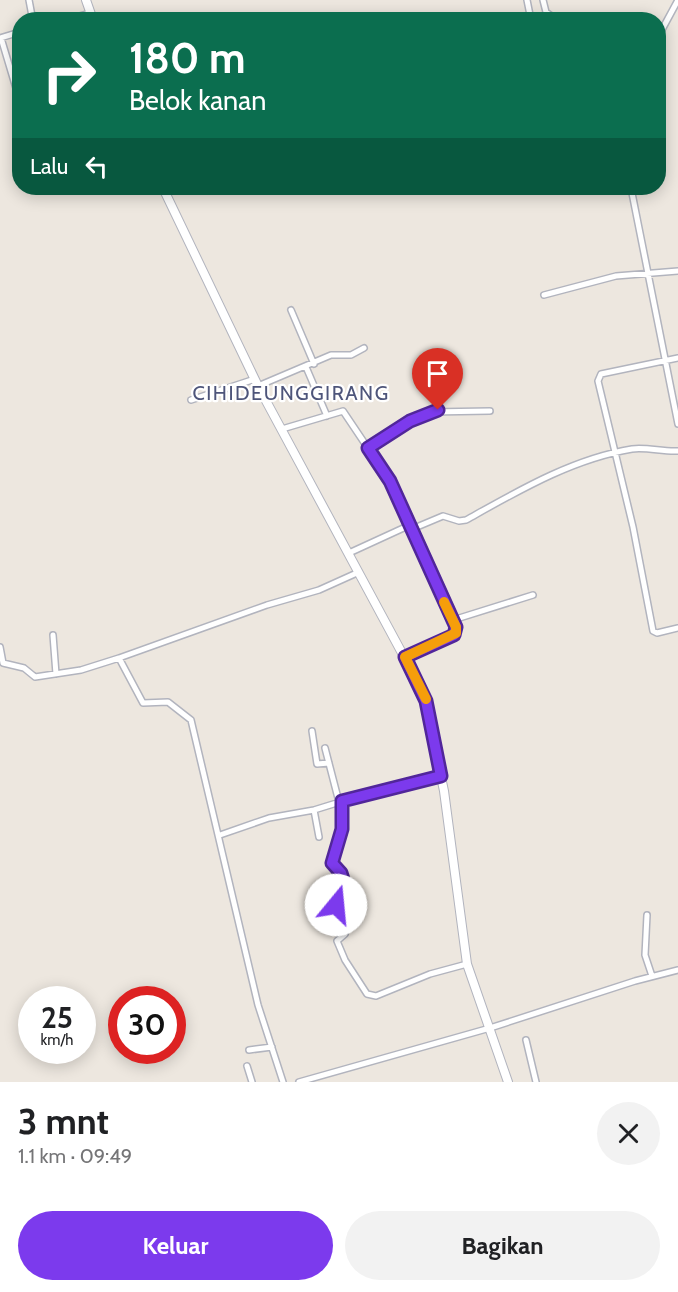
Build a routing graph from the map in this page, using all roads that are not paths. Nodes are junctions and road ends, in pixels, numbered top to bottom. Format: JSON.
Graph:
{"nodes":[{"id":1,"x":678,"y":0,"type":"edge"},
{"id":2,"x":666,"y":22,"type":"edge"},
{"id":3,"x":0,"y":38,"type":"edge"},
{"id":4,"x":12,"y":76,"type":"edge"},
{"id":5,"x":166,"y":195,"type":"edge"},
{"id":6,"x":632,"y":195,"type":"edge"},
{"id":7,"x":678,"y":271,"type":"edge"},
{"id":8,"x":646,"y":274,"type":"junction"},
{"id":9,"x":544,"y":295,"type":"dead end"},
{"id":10,"x":291,"y":310,"type":"dead end"},
{"id":11,"x":364,"y":348,"type":"dead end"},
{"id":12,"x":678,"y":358,"type":"edge"},
{"id":13,"x":664,"y":360,"type":"junction"},
{"id":14,"x":314,"y":364,"type":"junction"},
{"id":15,"x":306,"y":367,"type":"junction"},
{"id":16,"x":256,"y":382,"type":"junction"},
{"id":17,"x":191,"y":400,"type":"dead end"},
{"id":18,"x":490,"y":411,"type":"dead end"},
{"id":19,"x":327,"y":416,"type":"junction"},
{"id":20,"x":678,"y":424,"type":"edge"},
{"id":21,"x":282,"y":429,"type":"junction"},
{"id":22,"x":368,"y":448,"type":"junction"},
{"id":23,"x":678,"y":451,"type":"edge"},
{"id":24,"x":617,"y":453,"type":"junction"},
{"id":25,"x":411,"y":527,"type":"junction"},
{"id":26,"x":349,"y":553,"type":"junction"},
{"id":27,"x":359,"y":572,"type":"junction"},
{"id":28,"x":533,"y":595,"type":"dead end"},
{"id":29,"x":453,"y":620,"type":"junction"},
{"id":30,"x":678,"y":628,"type":"edge"},
{"id":31,"x":53,"y":635,"type":"dead end"},
{"id":32,"x":0,"y":647,"type":"edge"},
{"id":33,"x":405,"y":657,"type":"junction"},
{"id":34,"x":119,"y":658,"type":"junction"},
{"id":35,"x":56,"y":674,"type":"junction"},
{"id":36,"x":312,"y":731,"type":"dead end"},
{"id":37,"x":325,"y":748,"type":"dead end"},
{"id":38,"x":329,"y":763,"type":"junction"},
{"id":39,"x":441,"y":776,"type":"junction"},
{"id":40,"x":340,"y":802,"type":"junction"},
{"id":41,"x":314,"y":810,"type":"junction"},
{"id":42,"x":220,"y":835,"type":"junction"},
{"id":43,"x":319,"y":837,"type":"dead end"},
{"id":44,"x":647,"y":915,"type":"dead end"},
{"id":45,"x":467,"y":964,"type":"junction"},
{"id":46,"x":678,"y":970,"type":"edge"},
{"id":47,"x":652,"y":976,"type":"junction"},
{"id":48,"x":490,"y":1028,"type":"junction"},
{"id":49,"x":526,"y":1040,"type":"dead end"},
{"id":50,"x":272,"y":1047,"type":"junction"},
{"id":51,"x":249,"y":1050,"type":"dead end"},
{"id":52,"x":247,"y":1066,"type":"dead end"},
{"id":53,"x":252,"y":1082,"type":"edge"},
{"id":54,"x":283,"y":1082,"type":"edge"},
{"id":55,"x":299,"y":1082,"type":"edge"},
{"id":56,"x":508,"y":1082,"type":"edge"},
{"id":57,"x":536,"y":1082,"type":"edge"}],
"edges":[{"from":1,"to":2,"type":"street"},
{"from":3,"to":4,"type":"street"},
{"from":5,"to":16,"type":"main road"},
{"from":6,"to":8,"type":"street"},
{"from":7,"to":8,"type":"street"},
{"from":8,"to":9,"type":"street"},
{"from":8,"to":13,"type":"street"},
{"from":10,"to":14,"type":"street"},
{"from":11,"to":14,"type":"street"},
{"from":12,"to":13,"type":"street"},
{"from":13,"to":20,"type":"street"},
{"from":13,"to":24,"type":"street"},
{"from":14,"to":15,"type":"street"},
{"from":15,"to":16,"type":"street"},
{"from":15,"to":19,"type":"street"},
{"from":16,"to":17,"type":"street"},
{"from":16,"to":21,"type":"main road"},
{"from":18,"to":22,"type":"street"},
{"from":19,"to":21,"type":"street"},
{"from":19,"to":22,"type":"street"},
{"from":21,"to":26,"type":"main road"},
{"from":22,"to":25,"type":"street"},
{"from":23,"to":24,"type":"street"},
{"from":24,"to":25,"type":"street"},
{"from":24,"to":30,"type":"street"},
{"from":25,"to":26,"type":"street"},
{"from":25,"to":29,"type":"street"},
{"from":26,"to":27,"type":"main road"},
{"from":27,"to":33,"type":"main road"},
{"from":27,"to":34,"type":"street"},
{"from":28,"to":29,"type":"street"},
{"from":29,"to":33,"type":"street"},
{"from":31,"to":35,"type":"street"},
{"from":32,"to":35,"type":"street"},
{"from":33,"to":39,"type":"main road"},
{"from":34,"to":35,"type":"street"},
{"from":34,"to":42,"type":"street"},
{"from":36,"to":38,"type":"street"},
{"from":37,"to":38,"type":"street"},
{"from":38,"to":40,"type":"street"},
{"from":39,"to":40,"type":"street"},
{"from":39,"to":45,"type":"main road"},
{"from":40,"to":41,"type":"street"},
{"from":40,"to":45,"type":"street"},
{"from":41,"to":42,"type":"street"},
{"from":41,"to":43,"type":"street"},
{"from":42,"to":50,"type":"street"},
{"from":44,"to":47,"type":"street"},
{"from":45,"to":48,"type":"main road"},
{"from":46,"to":47,"type":"street"},
{"from":47,"to":48,"type":"street"},
{"from":48,"to":55,"type":"street"},
{"from":48,"to":56,"type":"main road"},
{"from":49,"to":57,"type":"street"},
{"from":50,"to":51,"type":"street"},
{"from":50,"to":54,"type":"street"},
{"from":52,"to":53,"type":"street"}]}
